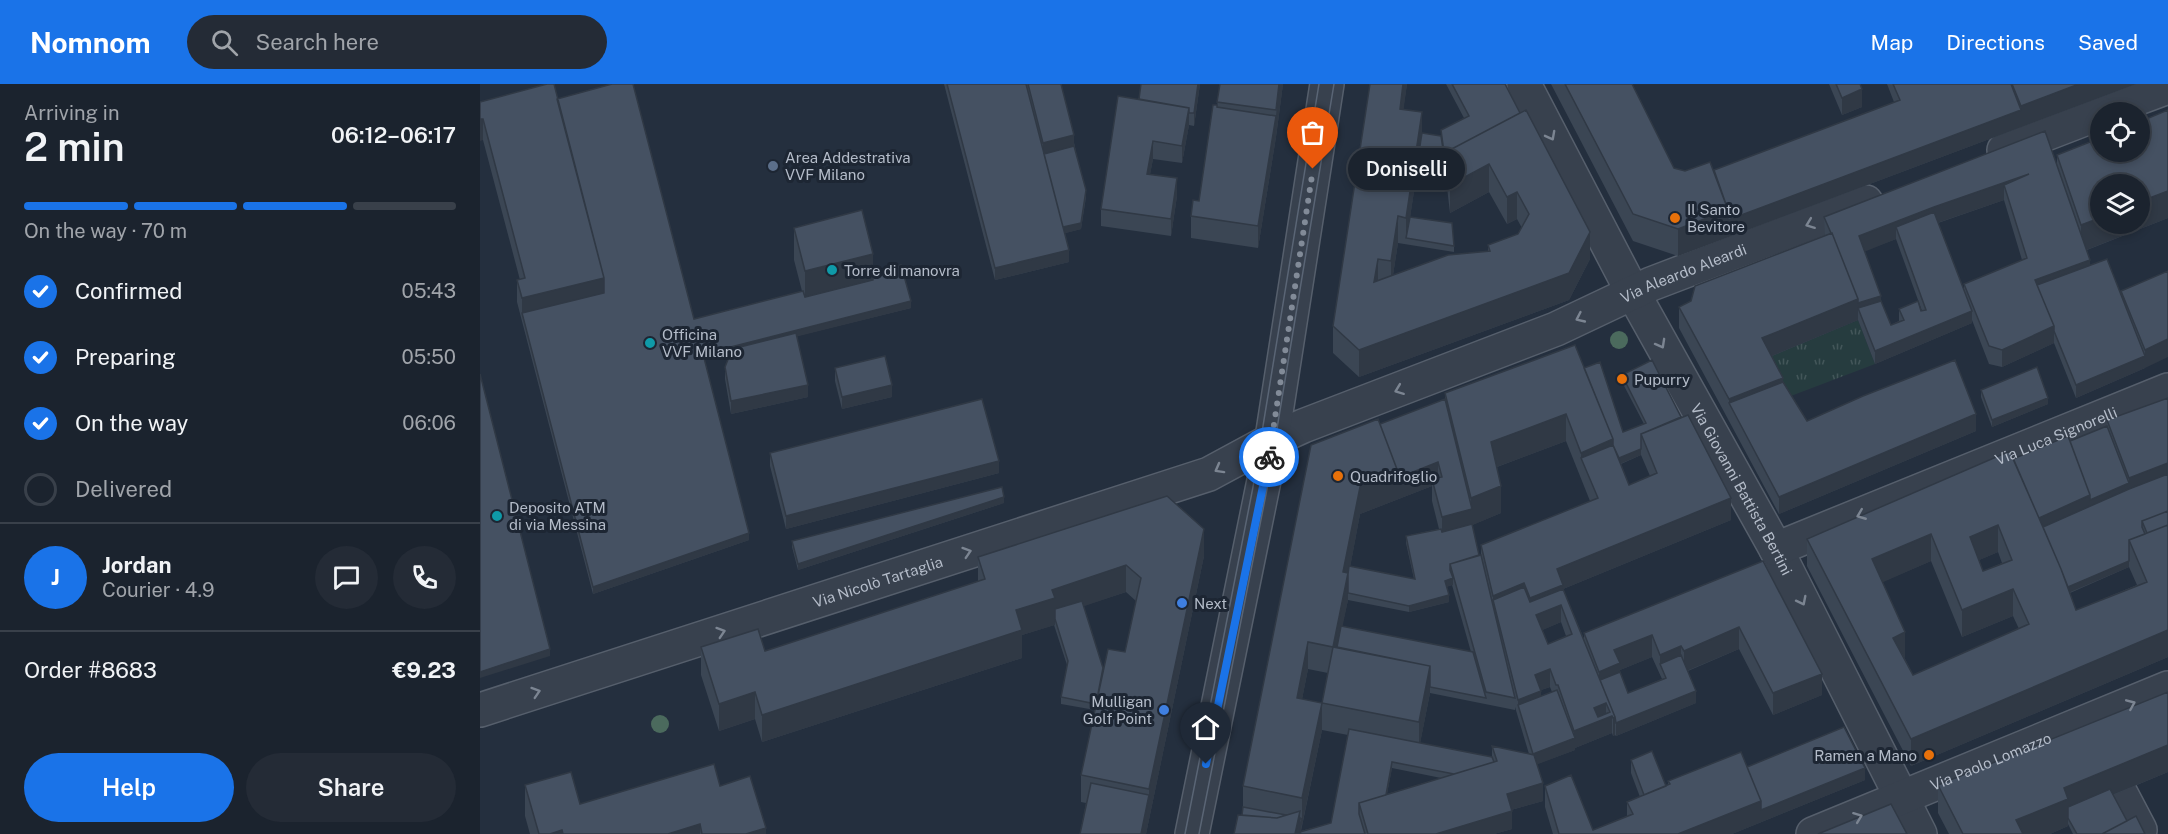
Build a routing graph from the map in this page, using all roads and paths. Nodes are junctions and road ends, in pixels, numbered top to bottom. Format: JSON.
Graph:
{"nodes":[{"id":1,"x":1327,"y":84,"type":"edge"},
{"id":2,"x":1524,"y":84,"type":"edge"},
{"id":3,"x":2168,"y":87,"type":"edge"},
{"id":4,"x":2129,"y":102,"type":"edge"},
{"id":5,"x":2090,"y":117,"type":"edge"},
{"id":6,"x":1978,"y":160,"type":"edge"},
{"id":7,"x":1888,"y":194,"type":"edge"},
{"id":8,"x":1633,"y":293,"type":"junction"},
{"id":9,"x":2168,"y":390,"type":"edge"},
{"id":10,"x":1270,"y":441,"type":"junction"},
{"id":11,"x":1776,"y":549,"type":"junction"},
{"id":12,"x":2168,"y":688,"type":"edge"},
{"id":13,"x":480,"y":710,"type":"edge"},
{"id":14,"x":2120,"y":792,"type":"edge"},
{"id":15,"x":1902,"y":799,"type":"junction"},
{"id":16,"x":1192,"y":834,"type":"edge"},
{"id":17,"x":1813,"y":834,"type":"edge"},
{"id":18,"x":1920,"y":834,"type":"edge"},
{"id":19,"x":2133,"y":834,"type":"edge"}],
"edges":[{"from":1,"to":10,"type":"street"},
{"from":2,"to":8,"type":"street","name":"Via Giovanni Battista Bertini","one_way":true},
{"from":3,"to":4,"type":"street"},
{"from":5,"to":6,"type":"street"},
{"from":7,"to":8,"type":"street","name":"Via Aleardo Aleardi","one_way":true},
{"from":8,"to":10,"type":"street","name":"Via Aleardo Aleardi","one_way":true},
{"from":8,"to":11,"type":"street","name":"Via Giovanni Battista Bertini","one_way":true},
{"from":9,"to":11,"type":"street","name":"Via Luca Signorelli","one_way":true},
{"from":10,"to":13,"type":"street","name":"Via Nicolò Tartaglia"},
{"from":10,"to":16,"type":"street"},
{"from":11,"to":15,"type":"street","name":"Via Giovanni Battista Bertini","one_way":true},
{"from":15,"to":12,"type":"street","name":"Via Paolo Lomazzo","one_way":true},
{"from":14,"to":19,"type":"street"},
{"from":17,"to":15,"type":"street","name":"Via Paolo Lomazzo","one_way":true},
{"from":15,"to":18,"type":"street","name":"Via Giovanni Battista Bertini"}]}
